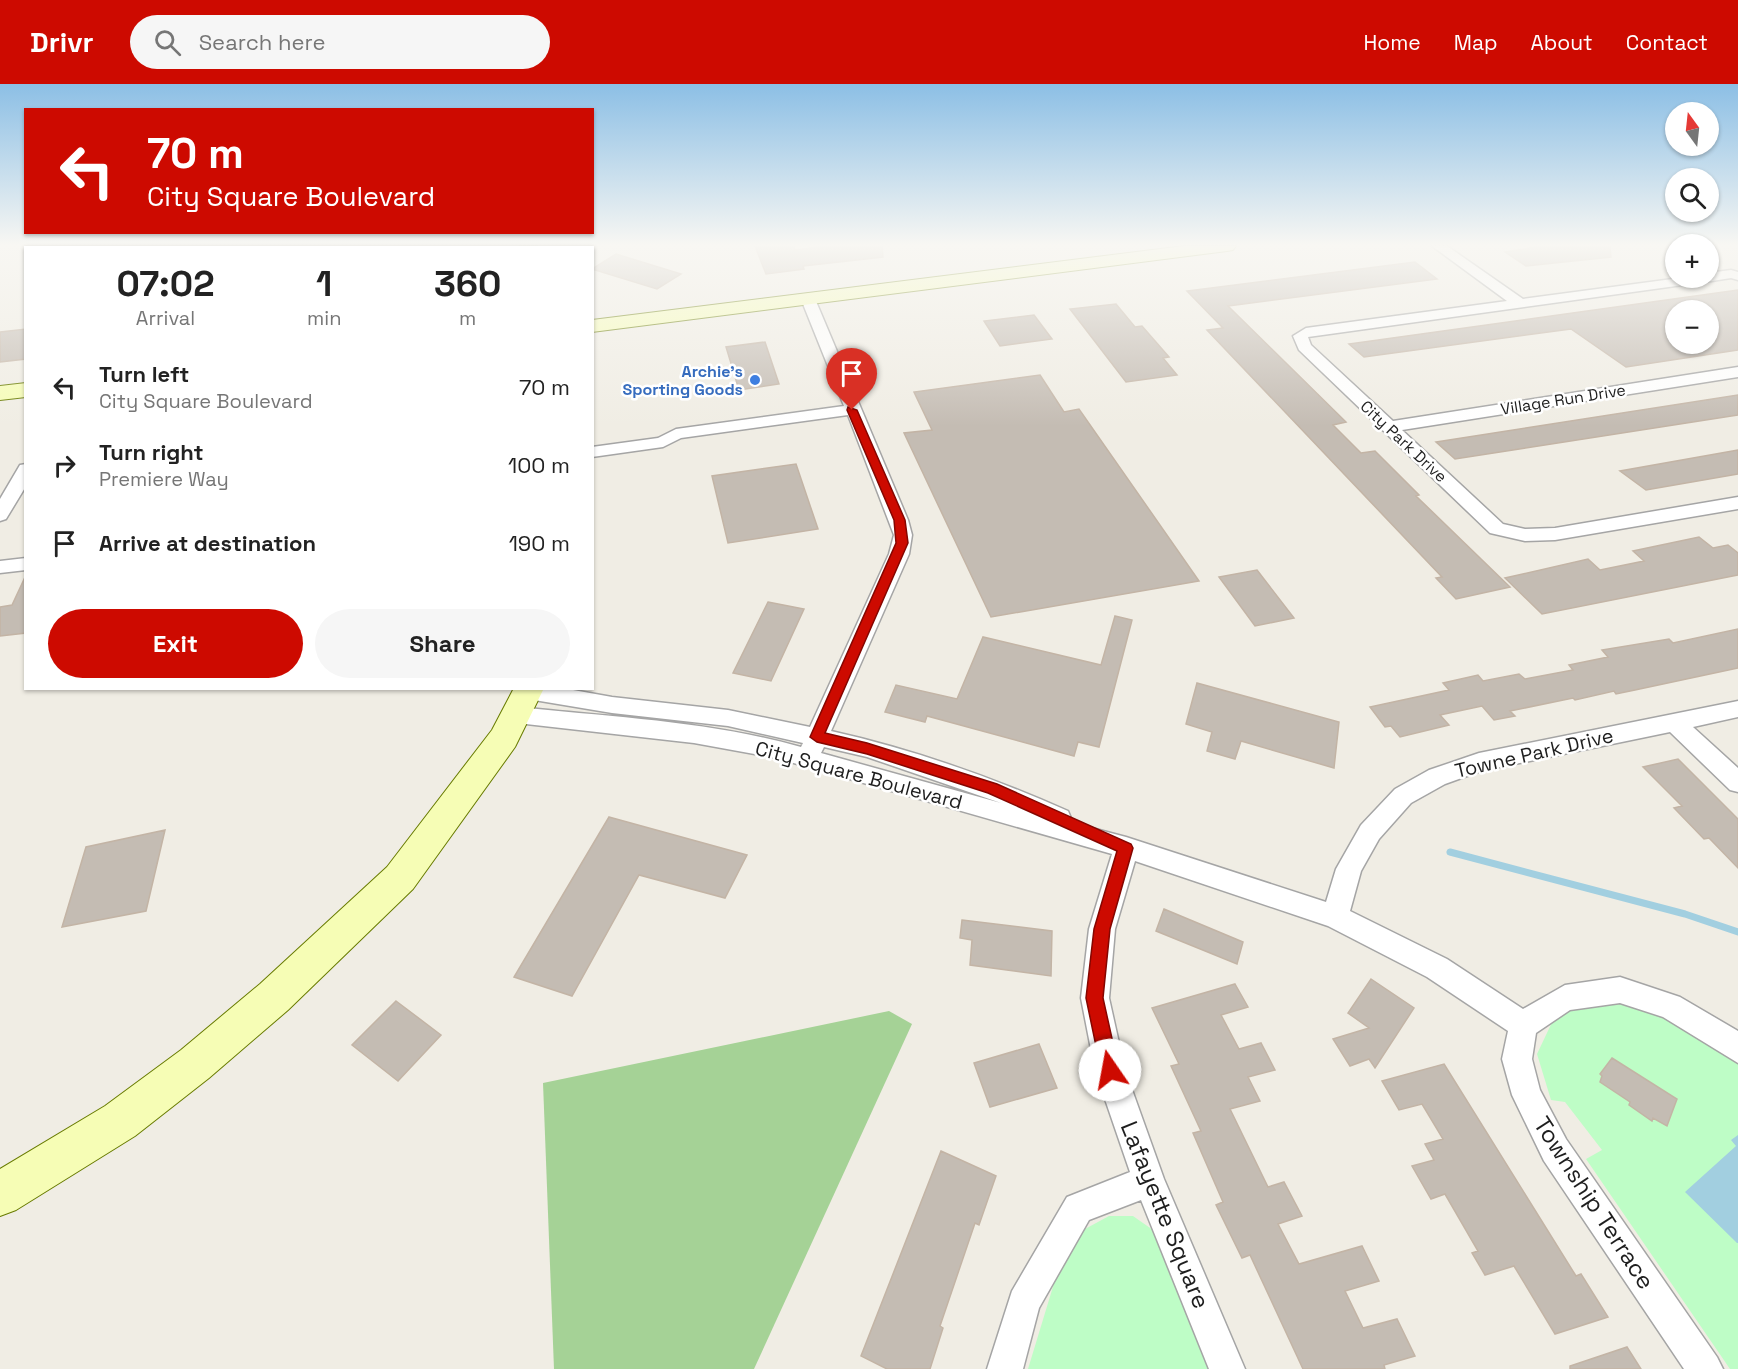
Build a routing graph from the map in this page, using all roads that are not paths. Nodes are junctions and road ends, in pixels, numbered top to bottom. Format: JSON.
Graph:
{"nodes":[{"id":1,"x":753,"y":306,"type":"edge"},
{"id":2,"x":811,"y":306,"type":"edge"},
{"id":3,"x":1499,"y":306,"type":"edge"},
{"id":4,"x":594,"y":324,"type":"edge"},
{"id":5,"x":1738,"y":372,"type":"edge"},
{"id":6,"x":24,"y":390,"type":"edge"},
{"id":7,"x":0,"y":393,"type":"edge"},
{"id":8,"x":852,"y":410,"type":"junction"},
{"id":9,"x":1389,"y":426,"type":"junction"},
{"id":10,"x":676,"y":434,"type":"junction"},
{"id":11,"x":594,"y":439,"type":"edge"},
{"id":12,"x":594,"y":452,"type":"edge"},
{"id":13,"x":24,"y":473,"type":"edge"},
{"id":14,"x":1738,"y":503,"type":"edge"},
{"id":15,"x":0,"y":515,"type":"edge"},
{"id":16,"x":24,"y":564,"type":"edge"},
{"id":17,"x":0,"y":567,"type":"edge"},
{"id":18,"x":524,"y":698,"type":"edge"},
{"id":19,"x":1736,"y":712,"type":"edge"},
{"id":20,"x":1674,"y":722,"type":"junction"},
{"id":21,"x":813,"y":747,"type":"junction"},
{"id":22,"x":1738,"y":783,"type":"edge"},
{"id":23,"x":1126,"y":848,"type":"junction"},
{"id":24,"x":1335,"y":917,"type":"junction"},
{"id":25,"x":1522,"y":1025,"type":"junction"},
{"id":26,"x":1738,"y":1049,"type":"edge"},
{"id":27,"x":1149,"y":1181,"type":"junction"},
{"id":28,"x":0,"y":1194,"type":"edge"},
{"id":29,"x":1005,"y":1369,"type":"edge"},
{"id":30,"x":1227,"y":1369,"type":"edge"},
{"id":31,"x":1705,"y":1369,"type":"edge"}],
"edges":[{"from":1,"to":4,"type":"street"},
{"from":2,"to":8,"type":"street"},
{"from":3,"to":9,"type":"street","name":"City Park Drive"},
{"from":5,"to":9,"type":"street","name":"Village Run Drive"},
{"from":6,"to":7,"type":"street"},
{"from":8,"to":10,"type":"street"},
{"from":8,"to":21,"type":"street"},
{"from":9,"to":14,"type":"street","name":"City Park Drive"},
{"from":10,"to":11,"type":"street"},
{"from":10,"to":12,"type":"street"},
{"from":13,"to":15,"type":"street"},
{"from":16,"to":17,"type":"street"},
{"from":18,"to":21,"type":"street","name":"City Square Boulevard"},
{"from":18,"to":28,"type":"street"},
{"from":19,"to":20,"type":"street","name":"Towne Park Drive"},
{"from":20,"to":22,"type":"street"},
{"from":20,"to":24,"type":"street","name":"Towne Park Drive"},
{"from":21,"to":23,"type":"street","name":"City Square Boulevard"},
{"from":23,"to":24,"type":"street","name":"City Square Boulevard"},
{"from":23,"to":27,"type":"street","name":"Lafayette Square"},
{"from":24,"to":25,"type":"street"},
{"from":25,"to":26,"type":"street"},
{"from":25,"to":31,"type":"street","name":"Township Terrace"},
{"from":27,"to":29,"type":"street"},
{"from":27,"to":30,"type":"street","name":"Lafayette Square"}]}
